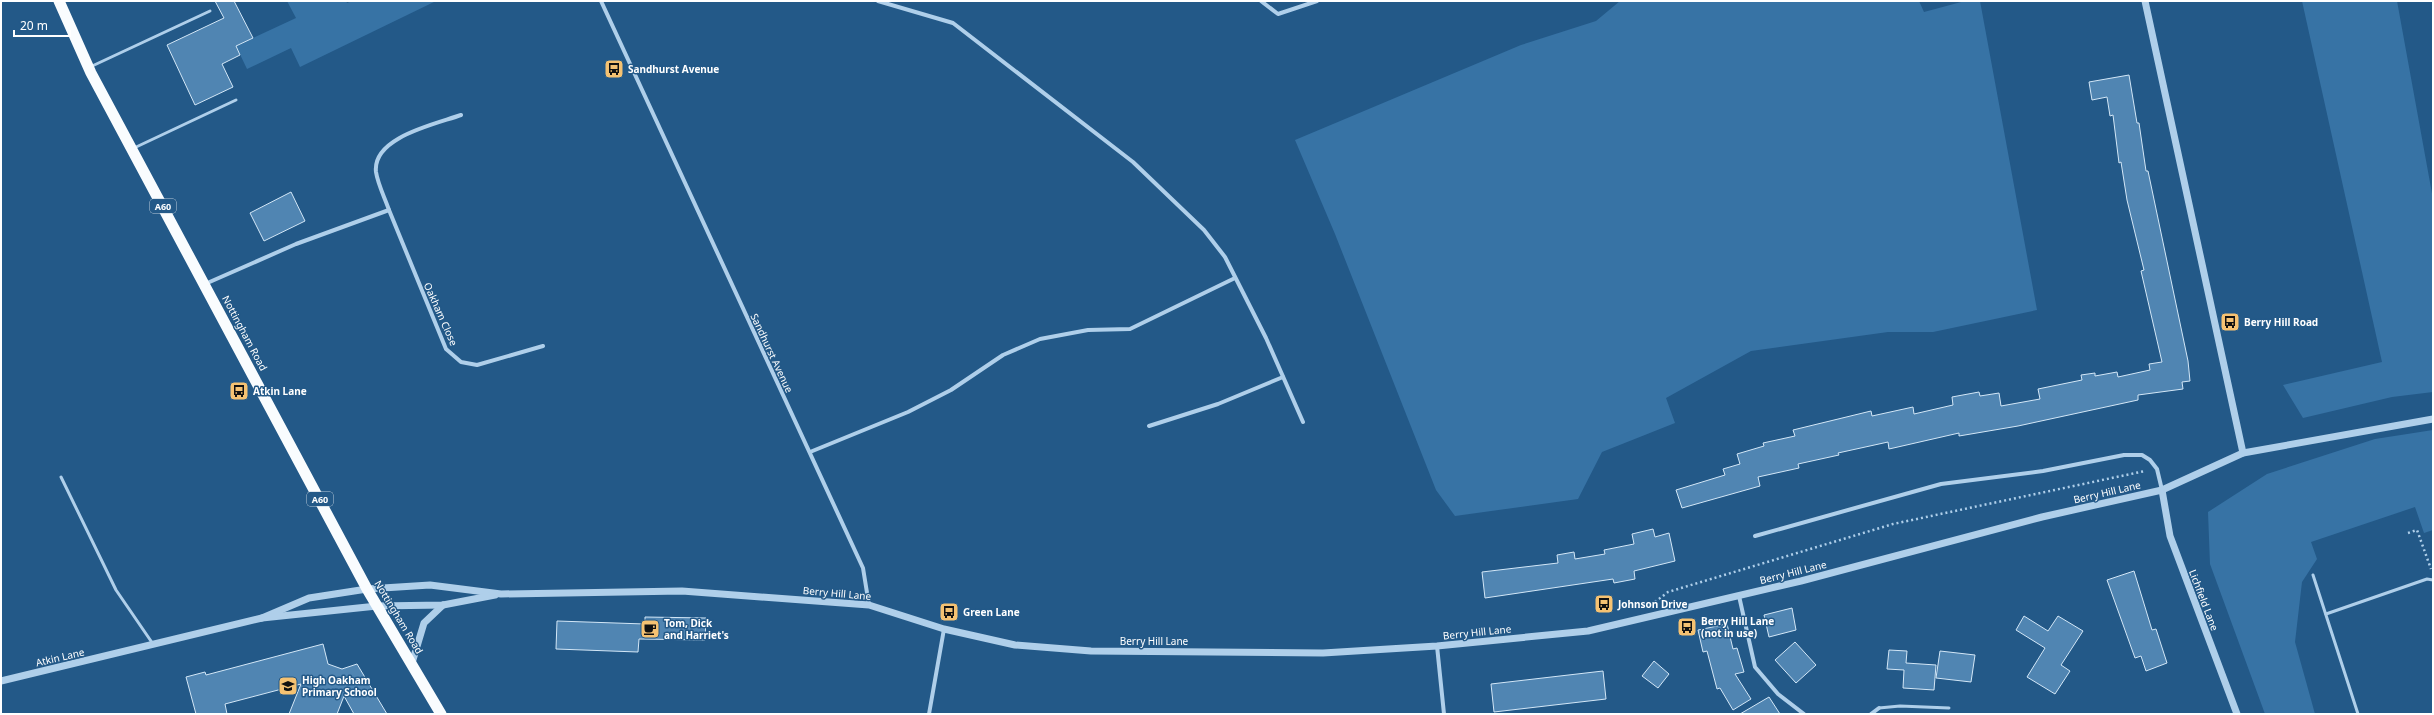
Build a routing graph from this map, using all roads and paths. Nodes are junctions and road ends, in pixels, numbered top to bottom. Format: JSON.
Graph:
{"nodes":[{"id":1,"x":59,"y":1,"type":"edge"},
{"id":2,"x":602,"y":1,"type":"edge"},
{"id":3,"x":878,"y":1,"type":"edge"},
{"id":4,"x":1261,"y":1,"type":"edge"},
{"id":5,"x":1317,"y":1,"type":"edge"},
{"id":6,"x":2145,"y":1,"type":"edge"},
{"id":7,"x":210,"y":11,"type":"dead end"},
{"id":8,"x":89,"y":68,"type":"junction"},
{"id":9,"x":236,"y":100,"type":"dead end"},
{"id":10,"x":461,"y":115,"type":"dead end"},
{"id":11,"x":132,"y":149,"type":"junction"},
{"id":12,"x":389,"y":210,"type":"junction"},
{"id":13,"x":1235,"y":278,"type":"junction"},
{"id":14,"x":205,"y":284,"type":"junction"},
{"id":15,"x":543,"y":346,"type":"dead end"},
{"id":16,"x":1283,"y":377,"type":"junction"},
{"id":17,"x":2433,"y":419,"type":"edge"},
{"id":18,"x":1303,"y":422,"type":"dead end"},
{"id":19,"x":1149,"y":426,"type":"dead end"},
{"id":20,"x":810,"y":452,"type":"junction"},
{"id":21,"x":2243,"y":453,"type":"junction"},
{"id":22,"x":2157,"y":469,"type":"junction"},
{"id":23,"x":61,"y":477,"type":"dead end"},
{"id":24,"x":2162,"y":490,"type":"junction"},
{"id":25,"x":2408,"y":533,"type":"dead end"},
{"id":26,"x":1755,"y":536,"type":"dead end"},
{"id":27,"x":2433,"y":574,"type":"edge"},
{"id":28,"x":2313,"y":575,"type":"dead end"},
{"id":29,"x":2433,"y":580,"type":"edge"},
{"id":30,"x":367,"y":589,"type":"junction"},
{"id":31,"x":501,"y":594,"type":"junction"},
{"id":32,"x":1738,"y":595,"type":"junction"},
{"id":33,"x":444,"y":605,"type":"junction"},
{"id":34,"x":868,"y":605,"type":"junction"},
{"id":35,"x":1650,"y":605,"type":"dead end"},
{"id":36,"x":377,"y":606,"type":"junction"},
{"id":37,"x":2326,"y":614,"type":"junction"},
{"id":38,"x":262,"y":618,"type":"junction"},
{"id":39,"x":944,"y":629,"type":"junction"},
{"id":40,"x":154,"y":646,"type":"junction"},
{"id":41,"x":1437,"y":646,"type":"junction"},
{"id":42,"x":412,"y":663,"type":"junction"},
{"id":43,"x":1,"y":681,"type":"edge"},
{"id":44,"x":1879,"y":708,"type":"joint"},
{"id":45,"x":1949,"y":708,"type":"dead end"},
{"id":46,"x":441,"y":714,"type":"edge"},
{"id":47,"x":929,"y":714,"type":"edge"},
{"id":48,"x":1444,"y":714,"type":"edge"},
{"id":49,"x":1804,"y":714,"type":"edge"},
{"id":50,"x":1871,"y":714,"type":"edge"},
{"id":51,"x":2236,"y":714,"type":"edge"},
{"id":52,"x":2358,"y":714,"type":"edge"}],
"edges":[{"from":1,"to":8,"type":"highway","name":"Nottingham Road","number":"A60"},
{"from":2,"to":20,"type":"street","name":"Sandhurst Avenue"},
{"from":3,"to":13,"type":"street"},
{"from":4,"to":5,"type":"street"},
{"from":6,"to":21,"type":"street"},
{"from":7,"to":8,"type":"lane"},
{"from":8,"to":11,"type":"highway","name":"Nottingham Road","number":"A60"},
{"from":9,"to":11,"type":"lane"},
{"from":10,"to":12,"type":"street","name":"Oakham Close"},
{"from":11,"to":14,"type":"highway","name":"Nottingham Road","number":"A60"},
{"from":12,"to":14,"type":"street"},
{"from":12,"to":15,"type":"street","name":"Oakham Close"},
{"from":13,"to":16,"type":"street"},
{"from":13,"to":20,"type":"street"},
{"from":14,"to":30,"type":"highway","name":"Nottingham Road","number":"A60"},
{"from":16,"to":18,"type":"street"},
{"from":16,"to":19,"type":"street"},
{"from":17,"to":21,"type":"street","name":"Berry Hill Lane"},
{"from":20,"to":34,"type":"street","name":"Sandhurst Avenue"},
{"from":21,"to":24,"type":"street","name":"Berry Hill Lane"},
{"from":22,"to":24,"type":"street"},
{"from":22,"to":26,"type":"street"},
{"from":22,"to":35,"type":"path"},
{"from":23,"to":40,"type":"lane"},
{"from":24,"to":32,"type":"street","name":"Berry Hill Lane"},
{"from":24,"to":51,"type":"street","name":"Lichfield Lane"},
{"from":25,"to":27,"type":"path"},
{"from":28,"to":37,"type":"lane"},
{"from":29,"to":37,"type":"lane"},
{"from":30,"to":31,"type":"street","name":"Berry Hill Lane"},
{"from":30,"to":36,"type":"highway","name":"Nottingham Road","number":"A60"},
{"from":30,"to":38,"type":"street","name":"Atkin Lane"},
{"from":31,"to":33,"type":"street","name":"Berry Hill Lane"},
{"from":31,"to":34,"type":"street","name":"Berry Hill Lane"},
{"from":32,"to":41,"type":"street","name":"Berry Hill Lane"},
{"from":32,"to":49,"type":"street"},
{"from":33,"to":36,"type":"street","name":"Berry Hill Lane"},
{"from":33,"to":42,"type":"street"},
{"from":34,"to":39,"type":"street","name":"Berry Hill Lane"},
{"from":36,"to":38,"type":"street","name":"Atkin Lane"},
{"from":36,"to":42,"type":"highway","name":"Nottingham Road","number":"A60"},
{"from":37,"to":52,"type":"lane"},
{"from":38,"to":40,"type":"street","name":"Atkin Lane"},
{"from":39,"to":41,"type":"street","name":"Berry Hill Lane"},
{"from":39,"to":47,"type":"street"},
{"from":40,"to":43,"type":"street","name":"Atkin Lane"},
{"from":41,"to":48,"type":"street"},
{"from":42,"to":46,"type":"highway","name":"Nottingham Road","number":"A60"},
{"from":44,"to":45,"type":"lane"},
{"from":44,"to":50,"type":"street"}]}
